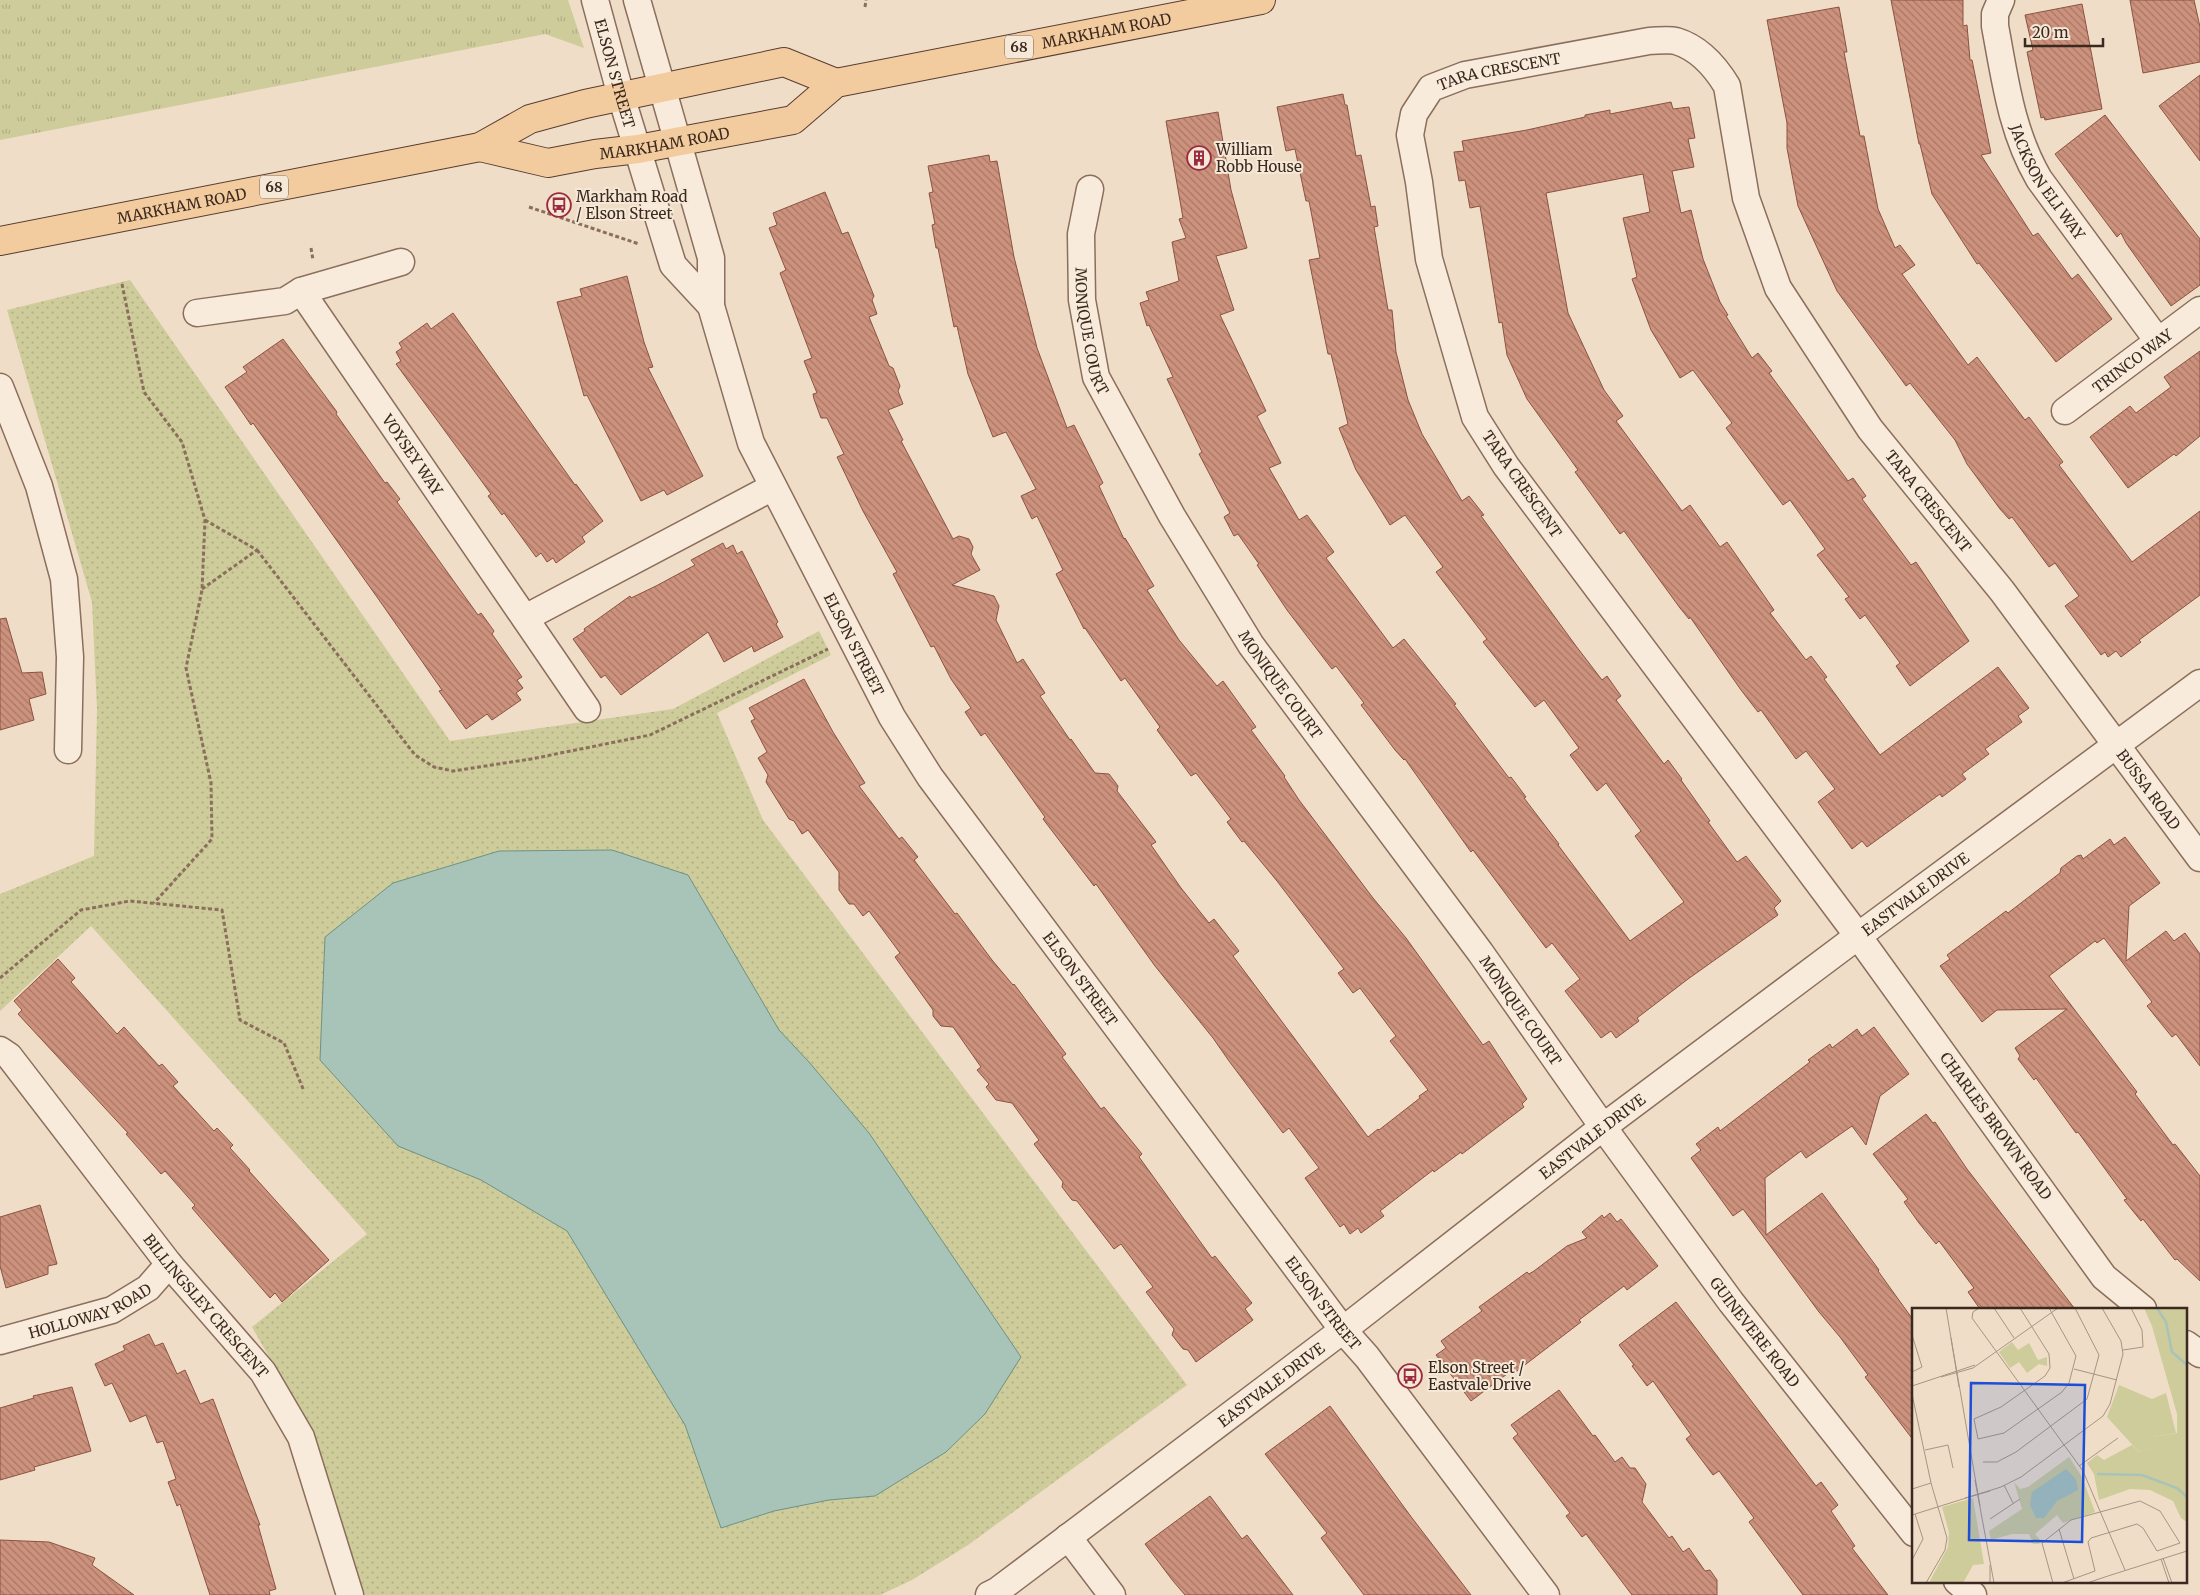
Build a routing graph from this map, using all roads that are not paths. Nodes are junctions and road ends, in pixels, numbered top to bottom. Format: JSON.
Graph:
{"nodes":[{"id":1,"x":595,"y":0,"type":"edge"},
{"id":2,"x":637,"y":0,"type":"edge"},
{"id":3,"x":1261,"y":0,"type":"edge"},
{"id":4,"x":2001,"y":0,"type":"edge"},
{"id":5,"x":836,"y":83,"type":"junction"},
{"id":6,"x":662,"y":87,"type":"junction"},
{"id":7,"x":622,"y":96,"type":"junction"},
{"id":8,"x":676,"y":141,"type":"junction"},
{"id":9,"x":480,"y":147,"type":"junction"},
{"id":10,"x":638,"y":149,"type":"junction"},
{"id":11,"x":1090,"y":189,"type":"dead end"},
{"id":12,"x":0,"y":241,"type":"edge"},
{"id":13,"x":401,"y":262,"type":"dead end"},
{"id":14,"x":301,"y":291,"type":"junction"},
{"id":15,"x":711,"y":306,"type":"junction"},
{"id":16,"x":2200,"y":310,"type":"edge"},
{"id":17,"x":197,"y":313,"type":"dead end"},
{"id":18,"x":2158,"y":341,"type":"junction"},
{"id":19,"x":0,"y":387,"type":"edge"},
{"id":20,"x":2065,"y":411,"type":"dead end"},
{"id":21,"x":773,"y":487,"type":"junction"},
{"id":22,"x":525,"y":618,"type":"junction"},
{"id":23,"x":2200,"y":684,"type":"edge"},
{"id":24,"x":587,"y":709,"type":"dead end"},
{"id":25,"x":2116,"y":745,"type":"junction"},
{"id":26,"x":68,"y":750,"type":"dead end"},
{"id":27,"x":2200,"y":858,"type":"edge"},
{"id":28,"x":1858,"y":936,"type":"junction"},
{"id":29,"x":0,"y":1050,"type":"edge"},
{"id":30,"x":1603,"y":1127,"type":"junction"},
{"id":31,"x":169,"y":1264,"type":"junction"},
{"id":32,"x":2142,"y":1308,"type":"edge"},
{"id":33,"x":1343,"y":1330,"type":"junction"},
{"id":34,"x":0,"y":1341,"type":"edge"},
{"id":35,"x":2188,"y":1345,"type":"edge"},
{"id":36,"x":2200,"y":1354,"type":"edge"},
{"id":37,"x":1912,"y":1530,"type":"edge"},
{"id":38,"x":1068,"y":1537,"type":"junction"},
{"id":39,"x":1958,"y":1582,"type":"edge"},
{"id":40,"x":350,"y":1595,"type":"edge"},
{"id":41,"x":989,"y":1595,"type":"edge"},
{"id":42,"x":1112,"y":1595,"type":"edge"},
{"id":43,"x":1546,"y":1595,"type":"edge"},
{"id":44,"x":1973,"y":1595,"type":"edge"}],
"edges":[{"from":1,"to":7,"type":"street","name":"ELSON STREET"},
{"from":2,"to":6,"type":"street","name":"ELSON STREET"},
{"from":3,"to":5,"type":"main road","name":"MARKHAM ROAD","number":"68"},
{"from":4,"to":18,"type":"street","name":"JACKSON ELI WAY"},
{"from":5,"to":6,"type":"main road","name":"MARKHAM ROAD","number":"68"},
{"from":5,"to":8,"type":"main road","name":"MARKHAM ROAD","number":"68"},
{"from":6,"to":7,"type":"main road","name":"MARKHAM ROAD","number":"68"},
{"from":6,"to":8,"type":"street","name":"ELSON STREET"},
{"from":7,"to":9,"type":"main road","name":"MARKHAM ROAD","number":"68"},
{"from":7,"to":10,"type":"street","name":"ELSON STREET"},
{"from":8,"to":10,"type":"main road","name":"MARKHAM ROAD","number":"68"},
{"from":8,"to":15,"type":"street","name":"ELSON STREET"},
{"from":9,"to":10,"type":"main road","name":"MARKHAM ROAD","number":"68"},
{"from":9,"to":12,"type":"main road","name":"MARKHAM ROAD","number":"68"},
{"from":10,"to":15,"type":"street","name":"ELSON STREET"},
{"from":11,"to":30,"type":"street","name":"MONIQUE COURT"},
{"from":13,"to":14,"type":"street"},
{"from":14,"to":17,"type":"street"},
{"from":14,"to":22,"type":"street","name":"VOYSEY WAY"},
{"from":15,"to":21,"type":"street","name":"ELSON STREET"},
{"from":16,"to":18,"type":"street","name":"TRINCO WAY"},
{"from":18,"to":20,"type":"street","name":"TRINCO WAY"},
{"from":19,"to":26,"type":"street"},
{"from":21,"to":22,"type":"street"},
{"from":21,"to":33,"type":"street","name":"ELSON STREET"},
{"from":22,"to":24,"type":"street","name":"VOYSEY WAY"},
{"from":23,"to":25,"type":"street","name":"EASTVALE DRIVE"},
{"from":25,"to":27,"type":"street","name":"BUSSA ROAD"},
{"from":25,"to":28,"type":"street","name":"EASTVALE DRIVE"},
{"from":25,"to":28,"type":"street","name":"TARA CRESCENT"},
{"from":28,"to":30,"type":"street","name":"EASTVALE DRIVE"},
{"from":28,"to":32,"type":"street","name":"CHARLES BROWN ROAD"},
{"from":29,"to":31,"type":"street","name":"BILLINGSLEY CRESCENT"},
{"from":30,"to":33,"type":"street","name":"EASTVALE DRIVE"},
{"from":30,"to":37,"type":"street","name":"GUINEVERE ROAD"},
{"from":31,"to":34,"type":"street","name":"HOLLOWAY ROAD"},
{"from":31,"to":40,"type":"street","name":"BILLINGSLEY CRESCENT"},
{"from":33,"to":38,"type":"street","name":"EASTVALE DRIVE"},
{"from":33,"to":43,"type":"street","name":"ELSON STREET"},
{"from":35,"to":36,"type":"street"},
{"from":38,"to":41,"type":"street","name":"EASTVALE DRIVE"},
{"from":38,"to":42,"type":"street"},
{"from":39,"to":44,"type":"street"}]}
